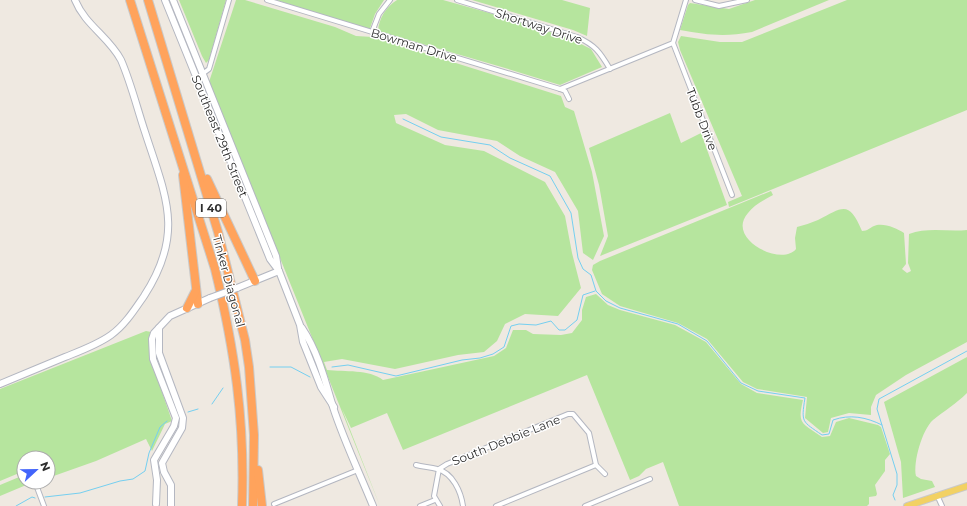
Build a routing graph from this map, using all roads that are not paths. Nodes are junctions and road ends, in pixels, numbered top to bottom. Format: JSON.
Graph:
{"nodes":[{"id":1,"x":75,"y":0,"type":"edge"},
{"id":2,"x":130,"y":0,"type":"edge"},
{"id":3,"x":148,"y":0,"type":"edge"},
{"id":4,"x":165,"y":0,"type":"edge"},
{"id":5,"x":173,"y":0,"type":"edge"},
{"id":6,"x":230,"y":0,"type":"edge"},
{"id":7,"x":267,"y":0,"type":"edge"},
{"id":8,"x":390,"y":0,"type":"edge"},
{"id":9,"x":457,"y":0,"type":"edge"},
{"id":10,"x":686,"y":0,"type":"edge"},
{"id":11,"x":695,"y":0,"type":"edge"},
{"id":12,"x":747,"y":0,"type":"edge"},
{"id":13,"x":372,"y":32,"type":"junction"},
{"id":14,"x":672,"y":43,"type":"junction"},
{"id":15,"x":610,"y":69,"type":"junction"},
{"id":16,"x":202,"y":74,"type":"junction"},
{"id":17,"x":197,"y":78,"type":"junction"},
{"id":18,"x":560,"y":89,"type":"junction"},
{"id":19,"x":569,"y":99,"type":"dead end"},
{"id":20,"x":189,"y":138,"type":"junction"},
{"id":21,"x":181,"y":160,"type":"junction"},
{"id":22,"x":732,"y":195,"type":"dead end"},
{"id":23,"x":278,"y":271,"type":"junction"},
{"id":24,"x":254,"y":281,"type":"junction"},
{"id":25,"x":195,"y":292,"type":"junction"},
{"id":26,"x":198,"y":304,"type":"junction"},
{"id":27,"x":187,"y":308,"type":"junction"},
{"id":28,"x":0,"y":384,"type":"edge"},
{"id":29,"x":167,"y":385,"type":"junction"},
{"id":30,"x":254,"y":435,"type":"junction"},
{"id":31,"x":416,"y":465,"type":"dead end"},
{"id":32,"x":596,"y":465,"type":"junction"},
{"id":33,"x":439,"y":469,"type":"junction"},
{"id":34,"x":358,"y":470,"type":"junction"},
{"id":35,"x":605,"y":474,"type":"dead end"},
{"id":36,"x":650,"y":479,"type":"dead end"},
{"id":37,"x":967,"y":486,"type":"edge"},
{"id":38,"x":243,"y":487,"type":"junction"},
{"id":39,"x":38,"y":490,"type":"edge"},
{"id":40,"x":937,"y":495,"type":"junction"},
{"id":41,"x":435,"y":500,"type":"junction"},
{"id":42,"x":156,"y":504,"type":"dead end"},
{"id":43,"x":274,"y":504,"type":"dead end"},
{"id":44,"x":44,"y":506,"type":"edge"},
{"id":45,"x":171,"y":506,"type":"edge"},
{"id":46,"x":239,"y":506,"type":"edge"},
{"id":47,"x":242,"y":506,"type":"edge"},
{"id":48,"x":253,"y":506,"type":"edge"},
{"id":49,"x":262,"y":506,"type":"edge"},
{"id":50,"x":374,"y":506,"type":"edge"},
{"id":51,"x":420,"y":506,"type":"edge"},
{"id":52,"x":440,"y":506,"type":"edge"},
{"id":53,"x":463,"y":506,"type":"edge"},
{"id":54,"x":496,"y":506,"type":"edge"},
{"id":55,"x":585,"y":506,"type":"edge"},
{"id":56,"x":908,"y":506,"type":"edge"},
{"id":57,"x":942,"y":506,"type":"edge"}],
"edges":[{"from":1,"to":28,"type":"main road"},
{"from":2,"to":21,"type":"highway","name":"Tinker Diagonal","number":"I 40"},
{"from":3,"to":20,"type":"highway","name":"Tinker Diagonal","number":"I 40"},
{"from":4,"to":17,"type":"main road","name":"Southeast 29th Street"},
{"from":5,"to":16,"type":"main road","name":"Southeast 29th Street"},
{"from":6,"to":16,"type":"street"},
{"from":7,"to":13,"type":"street","name":"Bowman Drive"},
{"from":8,"to":13,"type":"street"},
{"from":9,"to":15,"type":"street","name":"Shortway Drive"},
{"from":10,"to":14,"type":"street"},
{"from":11,"to":12,"type":"street"},
{"from":13,"to":18,"type":"street","name":"Bowman Drive"},
{"from":14,"to":15,"type":"street"},
{"from":14,"to":22,"type":"street","name":"Tubb Drive"},
{"from":15,"to":18,"type":"street"},
{"from":16,"to":17,"type":"street"},
{"from":16,"to":23,"type":"main road","name":"Southeast 29th Street"},
{"from":17,"to":23,"type":"main road","name":"Southeast 29th Street"},
{"from":18,"to":19,"type":"street"},
{"from":20,"to":24,"type":"highway"},
{"from":20,"to":30,"type":"highway","name":"Tinker Diagonal","number":"I 40"},
{"from":21,"to":25,"type":"highway"},
{"from":21,"to":38,"type":"highway","name":"Tinker Diagonal","number":"I 40"},
{"from":23,"to":24,"type":"main road"},
{"from":23,"to":34,"type":"main road","name":"Southeast 29th Street"},
{"from":24,"to":26,"type":"main road","bridge":true},
{"from":25,"to":26,"type":"highway"},
{"from":25,"to":27,"type":"highway"},
{"from":26,"to":27,"type":"main road"},
{"from":27,"to":29,"type":"main road"},
{"from":29,"to":42,"type":"main road"},
{"from":29,"to":45,"type":"main road"},
{"from":30,"to":48,"type":"highway","name":"Tinker Diagonal","number":"I 40"},
{"from":30,"to":49,"type":"highway"},
{"from":31,"to":33,"type":"street","name":"South Debbie Lane"},
{"from":32,"to":33,"type":"street","name":"South Debbie Lane"},
{"from":32,"to":35,"type":"street"},
{"from":32,"to":54,"type":"street"},
{"from":33,"to":41,"type":"street","name":"South Debbie Lane"},
{"from":33,"to":53,"type":"street"},
{"from":34,"to":43,"type":"street"},
{"from":34,"to":50,"type":"main road","name":"Southeast 29th Street"},
{"from":36,"to":55,"type":"street"},
{"from":37,"to":40,"type":"main road"},
{"from":38,"to":46,"type":"highway"},
{"from":38,"to":47,"type":"highway","name":"Tinker Diagonal","number":"I 40"},
{"from":39,"to":44,"type":"street"},
{"from":40,"to":56,"type":"main road"},
{"from":40,"to":57,"type":"street"},
{"from":41,"to":51,"type":"street"},
{"from":41,"to":52,"type":"street"}]}
